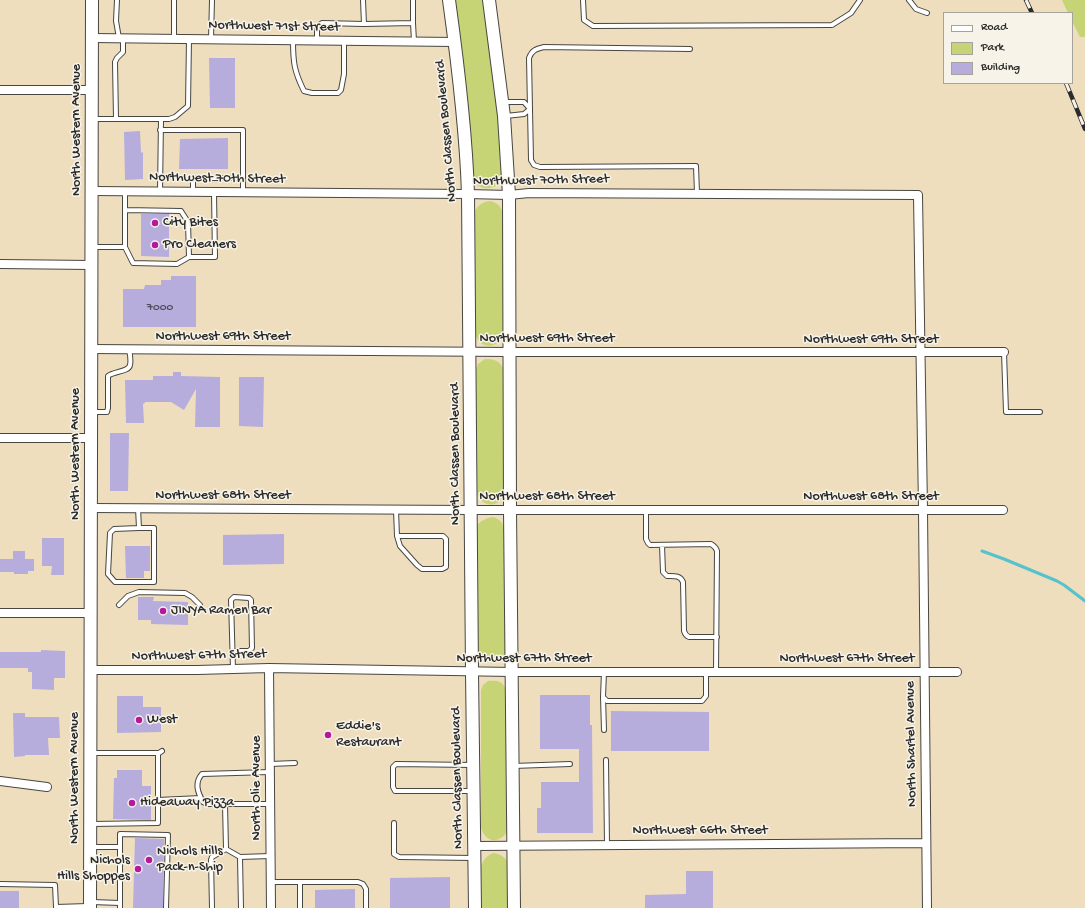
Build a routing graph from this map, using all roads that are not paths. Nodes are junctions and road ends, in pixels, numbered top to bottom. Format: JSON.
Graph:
{"nodes":[{"id":1,"x":92,"y":0,"type":"edge"},
{"id":2,"x":117,"y":0,"type":"edge"},
{"id":3,"x":174,"y":0,"type":"edge"},
{"id":4,"x":212,"y":0,"type":"edge"},
{"id":5,"x":363,"y":0,"type":"edge"},
{"id":6,"x":413,"y":0,"type":"edge"},
{"id":7,"x":449,"y":0,"type":"edge"},
{"id":8,"x":489,"y":0,"type":"edge"},
{"id":9,"x":583,"y":0,"type":"edge"},
{"id":10,"x":860,"y":0,"type":"edge"},
{"id":11,"x":909,"y":0,"type":"edge"},
{"id":12,"x":927,"y":13,"type":"dead end"},
{"id":13,"x":413,"y":23,"type":"junction"},
{"id":14,"x":364,"y":24,"type":"junction"},
{"id":15,"x":92,"y":38,"type":"junction"},
{"id":16,"x":121,"y":38,"type":"junction"},
{"id":17,"x":174,"y":39,"type":"junction"},
{"id":18,"x":189,"y":39,"type":"junction"},
{"id":19,"x":211,"y":39,"type":"junction"},
{"id":20,"x":293,"y":40,"type":"junction"},
{"id":21,"x":317,"y":40,"type":"junction"},
{"id":22,"x":344,"y":40,"type":"junction"},
{"id":23,"x":414,"y":41,"type":"junction"},
{"id":24,"x":455,"y":42,"type":"junction"},
{"id":25,"x":690,"y":49,"type":"dead end"},
{"id":26,"x":0,"y":90,"type":"edge"},
{"id":27,"x":92,"y":90,"type":"junction"},
{"id":28,"x":502,"y":102,"type":"junction"},
{"id":29,"x":530,"y":109,"type":"junction"},
{"id":30,"x":504,"y":116,"type":"junction"},
{"id":31,"x":92,"y":119,"type":"junction"},
{"id":32,"x":116,"y":119,"type":"junction"},
{"id":33,"x":160,"y":119,"type":"junction"},
{"id":34,"x":160,"y":130,"type":"junction"},
{"id":35,"x":243,"y":178,"type":"junction"},
{"id":36,"x":92,"y":191,"type":"junction"},
{"id":37,"x":125,"y":191,"type":"junction"},
{"id":38,"x":160,"y":192,"type":"junction"},
{"id":39,"x":194,"y":192,"type":"junction"},
{"id":40,"x":214,"y":192,"type":"junction"},
{"id":41,"x":243,"y":192,"type":"junction"},
{"id":42,"x":697,"y":193,"type":"junction"},
{"id":43,"x":468,"y":194,"type":"junction"},
{"id":44,"x":509,"y":195,"type":"junction"},
{"id":45,"x":918,"y":195,"type":"joint"},
{"id":46,"x":125,"y":210,"type":"junction"},
{"id":47,"x":188,"y":222,"type":"junction"},
{"id":48,"x":214,"y":222,"type":"junction"},
{"id":49,"x":91,"y":247,"type":"junction"},
{"id":50,"x":125,"y":247,"type":"junction"},
{"id":51,"x":189,"y":257,"type":"junction"},
{"id":52,"x":0,"y":264,"type":"edge"},
{"id":53,"x":91,"y":265,"type":"junction"},
{"id":54,"x":91,"y":349,"type":"junction"},
{"id":55,"x":130,"y":349,"type":"junction"},
{"id":56,"x":470,"y":352,"type":"junction"},
{"id":57,"x":510,"y":352,"type":"junction"},
{"id":58,"x":1004,"y":352,"type":"joint"},
{"id":59,"x":920,"y":353,"type":"junction"},
{"id":60,"x":91,"y":412,"type":"junction"},
{"id":61,"x":1040,"y":412,"type":"dead end"},
{"id":62,"x":0,"y":438,"type":"edge"},
{"id":63,"x":91,"y":438,"type":"junction"},
{"id":64,"x":90,"y":508,"type":"junction"},
{"id":65,"x":138,"y":508,"type":"junction"},
{"id":66,"x":396,"y":510,"type":"junction"},
{"id":67,"x":471,"y":510,"type":"junction"},
{"id":68,"x":510,"y":510,"type":"junction"},
{"id":69,"x":646,"y":510,"type":"junction"},
{"id":70,"x":924,"y":510,"type":"junction"},
{"id":71,"x":1003,"y":510,"type":"dead end"},
{"id":72,"x":139,"y":528,"type":"junction"},
{"id":73,"x":397,"y":536,"type":"junction"},
{"id":74,"x":662,"y":545,"type":"junction"},
{"id":75,"x":119,"y":605,"type":"dead end"},
{"id":76,"x":200,"y":605,"type":"dead end"},
{"id":77,"x":0,"y":613,"type":"edge"},
{"id":78,"x":91,"y":613,"type":"junction"},
{"id":79,"x":717,"y":637,"type":"junction"},
{"id":80,"x":232,"y":651,"type":"junction"},
{"id":81,"x":269,"y":668,"type":"junction"},
{"id":82,"x":233,"y":669,"type":"junction"},
{"id":83,"x":90,"y":670,"type":"junction"},
{"id":84,"x":472,"y":672,"type":"junction"},
{"id":85,"x":512,"y":672,"type":"junction"},
{"id":86,"x":604,"y":672,"type":"junction"},
{"id":87,"x":706,"y":672,"type":"junction"},
{"id":88,"x":716,"y":672,"type":"junction"},
{"id":89,"x":924,"y":672,"type":"junction"},
{"id":90,"x":956,"y":672,"type":"dead end"},
{"id":91,"x":603,"y":697,"type":"junction"},
{"id":92,"x":604,"y":730,"type":"dead end"},
{"id":93,"x":90,"y":753,"type":"junction"},
{"id":94,"x":606,"y":760,"type":"dead end"},
{"id":95,"x":295,"y":763,"type":"dead end"},
{"id":96,"x":570,"y":764,"type":"dead end"},
{"id":97,"x":473,"y":765,"type":"junction"},
{"id":98,"x":513,"y":766,"type":"junction"},
{"id":99,"x":270,"y":768,"type":"junction"},
{"id":100,"x":0,"y":782,"type":"edge"},
{"id":101,"x":47,"y":787,"type":"dead end"},
{"id":102,"x":474,"y":791,"type":"junction"},
{"id":103,"x":201,"y":798,"type":"junction"},
{"id":104,"x":158,"y":800,"type":"junction"},
{"id":105,"x":225,"y":804,"type":"junction"},
{"id":106,"x":270,"y":804,"type":"junction"},
{"id":107,"x":394,"y":823,"type":"dead end"},
{"id":108,"x":90,"y":824,"type":"junction"},
{"id":109,"x":926,"y":843,"type":"junction"},
{"id":110,"x":607,"y":845,"type":"junction"},
{"id":111,"x":474,"y":846,"type":"junction"},
{"id":112,"x":514,"y":846,"type":"junction"},
{"id":113,"x":90,"y":847,"type":"junction"},
{"id":114,"x":120,"y":847,"type":"junction"},
{"id":115,"x":226,"y":850,"type":"junction"},
{"id":116,"x":270,"y":856,"type":"junction"},
{"id":117,"x":240,"y":857,"type":"junction"},
{"id":118,"x":474,"y":858,"type":"junction"},
{"id":119,"x":270,"y":882,"type":"junction"},
{"id":120,"x":300,"y":882,"type":"junction"},
{"id":121,"x":0,"y":884,"type":"edge"},
{"id":122,"x":120,"y":903,"type":"junction"},
{"id":123,"x":90,"y":906,"type":"edge"},
{"id":124,"x":120,"y":908,"type":"edge"},
{"id":125,"x":166,"y":908,"type":"edge"},
{"id":126,"x":212,"y":908,"type":"edge"},
{"id":127,"x":241,"y":908,"type":"edge"},
{"id":128,"x":271,"y":908,"type":"edge"},
{"id":129,"x":300,"y":908,"type":"edge"},
{"id":130,"x":366,"y":908,"type":"edge"},
{"id":131,"x":475,"y":908,"type":"edge"},
{"id":132,"x":514,"y":908,"type":"edge"},
{"id":133,"x":927,"y":908,"type":"edge"}],
"edges":[{"from":1,"to":15,"type":"street","name":"North Western Avenue"},
{"from":2,"to":16,"type":"lane"},
{"from":3,"to":17,"type":"lane"},
{"from":4,"to":19,"type":"lane"},
{"from":5,"to":14,"type":"lane"},
{"from":6,"to":13,"type":"lane"},
{"from":7,"to":24,"type":"street","name":"North Classen Boulevard"},
{"from":8,"to":28,"type":"street"},
{"from":9,"to":10,"type":"lane"},
{"from":11,"to":12,"type":"lane"},
{"from":13,"to":14,"type":"lane"},
{"from":13,"to":23,"type":"lane"},
{"from":14,"to":21,"type":"lane"},
{"from":15,"to":16,"type":"street","name":"Northwest 71st Street"},
{"from":15,"to":27,"type":"street","name":"North Western Avenue"},
{"from":16,"to":17,"type":"street","name":"Northwest 71st Street"},
{"from":16,"to":32,"type":"lane"},
{"from":17,"to":18,"type":"street","name":"Northwest 71st Street"},
{"from":18,"to":19,"type":"street","name":"Northwest 71st Street"},
{"from":18,"to":33,"type":"lane"},
{"from":19,"to":20,"type":"street","name":"Northwest 71st Street"},
{"from":20,"to":21,"type":"street","name":"Northwest 71st Street"},
{"from":20,"to":22,"type":"lane"},
{"from":21,"to":22,"type":"street","name":"Northwest 71st Street"},
{"from":22,"to":23,"type":"street","name":"Northwest 71st Street"},
{"from":23,"to":24,"type":"street","name":"Northwest 71st Street"},
{"from":24,"to":43,"type":"street","name":"North Classen Boulevard"},
{"from":25,"to":29,"type":"lane"},
{"from":26,"to":27,"type":"street"},
{"from":27,"to":31,"type":"street","name":"North Western Avenue"},
{"from":28,"to":29,"type":"lane"},
{"from":28,"to":30,"type":"street"},
{"from":29,"to":30,"type":"lane"},
{"from":29,"to":42,"type":"lane"},
{"from":30,"to":44,"type":"street"},
{"from":31,"to":32,"type":"lane"},
{"from":31,"to":36,"type":"street","name":"North Western Avenue"},
{"from":32,"to":33,"type":"lane"},
{"from":33,"to":34,"type":"lane"},
{"from":34,"to":35,"type":"lane"},
{"from":34,"to":38,"type":"lane"},
{"from":35,"to":39,"type":"lane"},
{"from":35,"to":41,"type":"lane"},
{"from":36,"to":37,"type":"street","name":"Northwest 70th Street"},
{"from":36,"to":49,"type":"street","name":"North Western Avenue"},
{"from":37,"to":38,"type":"street","name":"Northwest 70th Street"},
{"from":37,"to":46,"type":"lane"},
{"from":38,"to":39,"type":"street","name":"Northwest 70th Street"},
{"from":39,"to":40,"type":"street","name":"Northwest 70th Street"},
{"from":40,"to":41,"type":"street","name":"Northwest 70th Street"},
{"from":40,"to":48,"type":"lane"},
{"from":41,"to":43,"type":"street","name":"Northwest 70th Street"},
{"from":42,"to":44,"type":"street","name":"Northwest 70th Street"},
{"from":42,"to":45,"type":"street","name":"Northwest 70th Street"},
{"from":43,"to":44,"type":"street","name":"Northwest 70th Street"},
{"from":43,"to":56,"type":"street","name":"North Classen Boulevard"},
{"from":44,"to":57,"type":"street"},
{"from":45,"to":59,"type":"street","name":"North Shartel Avenue"},
{"from":46,"to":47,"type":"lane"},
{"from":46,"to":50,"type":"lane"},
{"from":47,"to":48,"type":"lane"},
{"from":47,"to":51,"type":"lane"},
{"from":48,"to":51,"type":"lane"},
{"from":49,"to":50,"type":"lane"},
{"from":49,"to":53,"type":"street","name":"North Western Avenue"},
{"from":50,"to":51,"type":"lane"},
{"from":52,"to":53,"type":"street"},
{"from":53,"to":54,"type":"street","name":"North Western Avenue"},
{"from":54,"to":55,"type":"street","name":"Northwest 69th Street"},
{"from":54,"to":60,"type":"street","name":"North Western Avenue"},
{"from":55,"to":56,"type":"street","name":"Northwest 69th Street"},
{"from":55,"to":60,"type":"lane"},
{"from":56,"to":57,"type":"street","name":"Northwest 69th Street"},
{"from":56,"to":67,"type":"street","name":"North Classen Boulevard"},
{"from":57,"to":59,"type":"street","name":"Northwest 69th Street"},
{"from":57,"to":68,"type":"street"},
{"from":58,"to":59,"type":"street","name":"Northwest 69th Street"},
{"from":58,"to":61,"type":"lane"},
{"from":59,"to":70,"type":"street","name":"North Shartel Avenue"},
{"from":60,"to":63,"type":"street","name":"North Western Avenue"},
{"from":62,"to":63,"type":"street"},
{"from":63,"to":64,"type":"street","name":"North Western Avenue"},
{"from":64,"to":65,"type":"street","name":"Northwest 68th Street"},
{"from":64,"to":78,"type":"street","name":"North Western Avenue"},
{"from":65,"to":66,"type":"street","name":"Northwest 68th Street"},
{"from":65,"to":72,"type":"lane"},
{"from":66,"to":67,"type":"street","name":"Northwest 68th Street"},
{"from":66,"to":73,"type":"lane"},
{"from":67,"to":68,"type":"street","name":"Northwest 68th Street"},
{"from":67,"to":84,"type":"street","name":"North Classen Boulevard"},
{"from":68,"to":69,"type":"street","name":"Northwest 68th Street"},
{"from":68,"to":85,"type":"street"},
{"from":69,"to":70,"type":"street","name":"Northwest 68th Street"},
{"from":69,"to":74,"type":"lane"},
{"from":70,"to":71,"type":"street","name":"Northwest 68th Street"},
{"from":70,"to":89,"type":"street","name":"North Shartel Avenue"},
{"from":72,"to":72,"type":"lane"},
{"from":73,"to":73,"type":"lane"},
{"from":74,"to":79,"type":"lane"},
{"from":74,"to":79,"type":"lane"},
{"from":75,"to":76,"type":"lane"},
{"from":77,"to":78,"type":"street"},
{"from":78,"to":83,"type":"street","name":"North Western Avenue"},
{"from":79,"to":88,"type":"lane"},
{"from":80,"to":80,"type":"lane"},
{"from":80,"to":82,"type":"lane"},
{"from":81,"to":82,"type":"street","name":"Northwest 67th Street"},
{"from":81,"to":84,"type":"street","name":"Northwest 67th Street"},
{"from":81,"to":99,"type":"street","name":"North Olie Avenue"},
{"from":82,"to":83,"type":"street","name":"Northwest 67th Street"},
{"from":83,"to":93,"type":"street","name":"North Western Avenue"},
{"from":84,"to":85,"type":"street","name":"Northwest 67th Street"},
{"from":84,"to":97,"type":"street","name":"North Classen Boulevard"},
{"from":85,"to":86,"type":"street","name":"Northwest 67th Street"},
{"from":85,"to":98,"type":"street"},
{"from":86,"to":87,"type":"street","name":"Northwest 67th Street"},
{"from":86,"to":91,"type":"lane"},
{"from":87,"to":88,"type":"street","name":"Northwest 67th Street"},
{"from":87,"to":91,"type":"lane"},
{"from":88,"to":89,"type":"street","name":"Northwest 67th Street"},
{"from":89,"to":90,"type":"street","name":"Northwest 67th Street"},
{"from":89,"to":109,"type":"street","name":"North Shartel Avenue"},
{"from":91,"to":92,"type":"lane"},
{"from":93,"to":104,"type":"lane"},
{"from":93,"to":108,"type":"street","name":"North Western Avenue"},
{"from":94,"to":110,"type":"lane"},
{"from":95,"to":99,"type":"lane"},
{"from":96,"to":98,"type":"lane"},
{"from":97,"to":102,"type":"street","name":"North Classen Boulevard"},
{"from":97,"to":102,"type":"lane"},
{"from":98,"to":112,"type":"street"},
{"from":99,"to":103,"type":"lane"},
{"from":99,"to":106,"type":"street","name":"North Olie Avenue"},
{"from":100,"to":101,"type":"street"},
{"from":102,"to":111,"type":"street","name":"North Classen Boulevard"},
{"from":103,"to":104,"type":"lane"},
{"from":103,"to":105,"type":"lane"},
{"from":104,"to":108,"type":"lane"},
{"from":105,"to":106,"type":"lane"},
{"from":105,"to":115,"type":"lane"},
{"from":106,"to":116,"type":"street","name":"North Olie Avenue"},
{"from":107,"to":118,"type":"lane"},
{"from":108,"to":113,"type":"street","name":"North Western Avenue"},
{"from":109,"to":110,"type":"street","name":"Northwest 66th Street"},
{"from":109,"to":133,"type":"street","name":"North Shartel Avenue"},
{"from":110,"to":112,"type":"street","name":"Northwest 66th Street"},
{"from":111,"to":112,"type":"street","name":"Northwest 66th Street"},
{"from":111,"to":118,"type":"street","name":"North Classen Boulevard"},
{"from":112,"to":132,"type":"street"},
{"from":113,"to":114,"type":"lane"},
{"from":113,"to":123,"type":"street","name":"North Western Avenue"},
{"from":114,"to":122,"type":"lane"},
{"from":114,"to":125,"type":"lane"},
{"from":115,"to":117,"type":"lane"},
{"from":115,"to":126,"type":"lane"},
{"from":116,"to":117,"type":"lane"},
{"from":116,"to":119,"type":"street","name":"North Olie Avenue"},
{"from":117,"to":127,"type":"lane"},
{"from":118,"to":131,"type":"street","name":"North Classen Boulevard"},
{"from":119,"to":120,"type":"lane"},
{"from":119,"to":128,"type":"street","name":"North Olie Avenue"},
{"from":120,"to":129,"type":"lane"},
{"from":120,"to":130,"type":"lane"},
{"from":121,"to":123,"type":"lane"},
{"from":122,"to":123,"type":"lane"},
{"from":122,"to":124,"type":"lane"}]}
